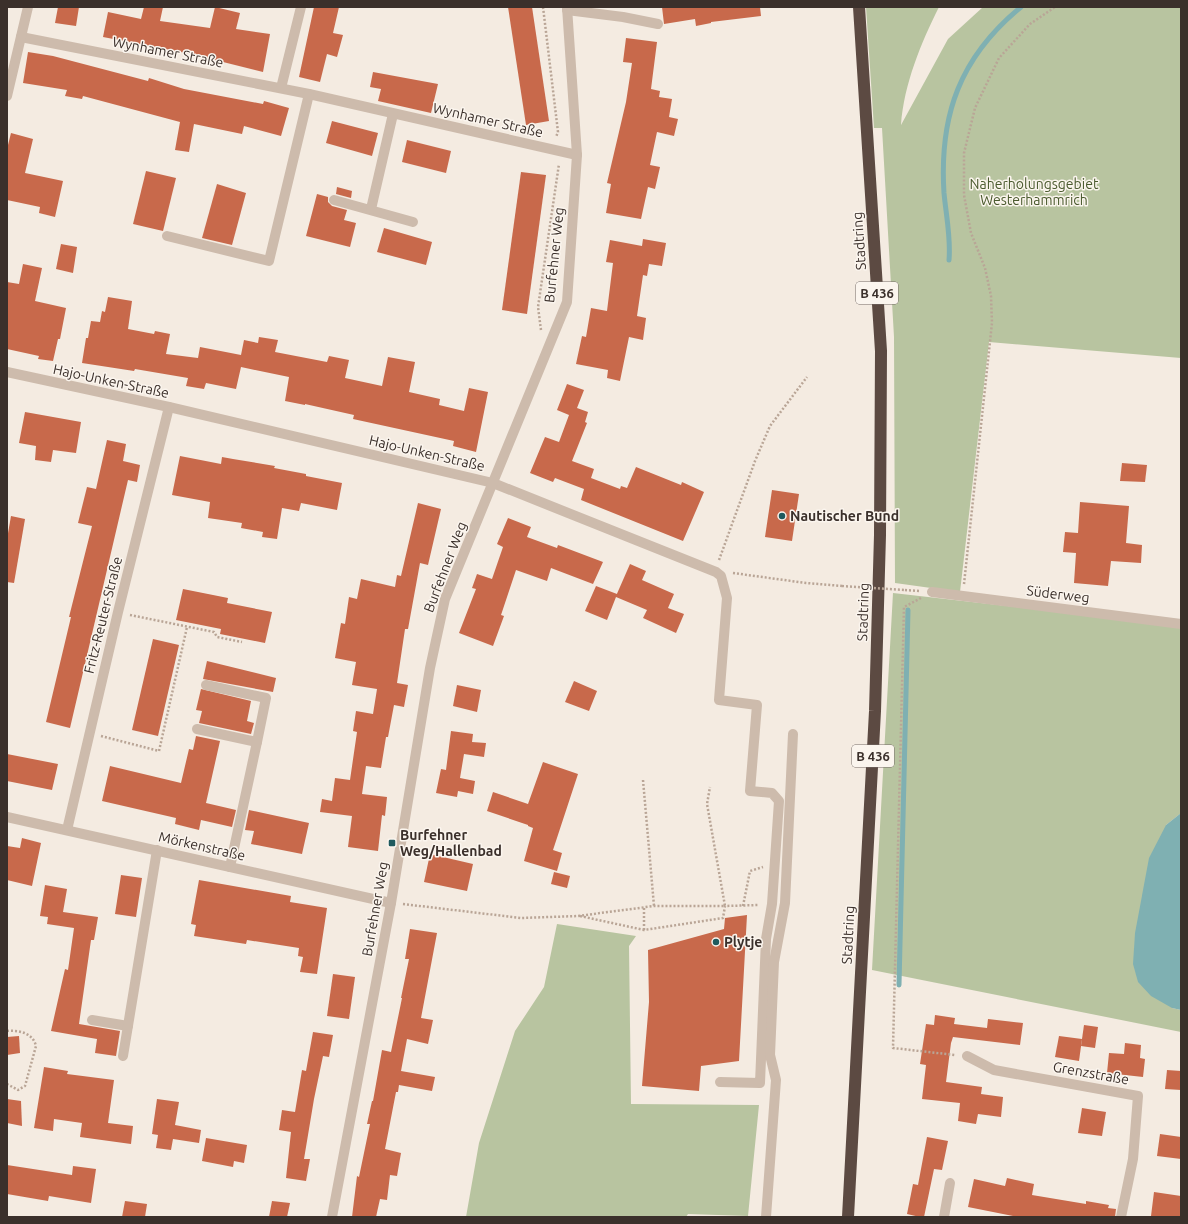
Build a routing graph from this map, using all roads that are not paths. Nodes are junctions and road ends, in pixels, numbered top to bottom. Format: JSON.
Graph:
{"nodes":[{"id":1,"x":28,"y":7,"type":"edge"},
{"id":2,"x":301,"y":7,"type":"edge"},
{"id":3,"x":859,"y":7,"type":"edge"},
{"id":4,"x":567,"y":8,"type":"edge"},
{"id":5,"x":658,"y":24,"type":"dead end"},
{"id":6,"x":21,"y":37,"type":"junction"},
{"id":7,"x":281,"y":88,"type":"junction"},
{"id":8,"x":310,"y":94,"type":"junction"},
{"id":9,"x":7,"y":96,"type":"edge"},
{"id":10,"x":393,"y":114,"type":"junction"},
{"id":11,"x":577,"y":155,"type":"junction"},
{"id":12,"x":334,"y":200,"type":"dead end"},
{"id":13,"x":371,"y":209,"type":"junction"},
{"id":14,"x":413,"y":222,"type":"dead end"},
{"id":15,"x":167,"y":236,"type":"dead end"},
{"id":16,"x":7,"y":372,"type":"edge"},
{"id":17,"x":169,"y":407,"type":"junction"},
{"id":18,"x":493,"y":483,"type":"junction"},
{"id":19,"x":932,"y":592,"type":"road end"},
{"id":20,"x":1181,"y":624,"type":"edge"},
{"id":21,"x":206,"y":684,"type":"dead end"},
{"id":22,"x":197,"y":729,"type":"dead end"},
{"id":23,"x":793,"y":734,"type":"dead end"},
{"id":24,"x":257,"y":742,"type":"junction"},
{"id":25,"x":772,"y":793,"type":"junction"},
{"id":26,"x":791,"y":795,"type":"junction"},
{"id":27,"x":7,"y":817,"type":"edge"},
{"id":28,"x":68,"y":830,"type":"junction"},
{"id":29,"x":157,"y":850,"type":"junction"},
{"id":30,"x":230,"y":867,"type":"junction"},
{"id":31,"x":391,"y":903,"type":"junction"},
{"id":32,"x":92,"y":1020,"type":"dead end"},
{"id":33,"x":128,"y":1026,"type":"junction"},
{"id":34,"x":123,"y":1056,"type":"dead end"},
{"id":35,"x":967,"y":1056,"type":"road end"},
{"id":36,"x":720,"y":1082,"type":"dead end"},
{"id":37,"x":950,"y":1183,"type":"dead end"},
{"id":38,"x":332,"y":1217,"type":"edge"},
{"id":39,"x":766,"y":1217,"type":"edge"},
{"id":40,"x":848,"y":1217,"type":"edge"},
{"id":41,"x":944,"y":1217,"type":"edge"},
{"id":42,"x":1121,"y":1217,"type":"edge"}],
"edges":[{"from":1,"to":6,"type":"street"},
{"from":2,"to":7,"type":"street"},
{"from":3,"to":40,"type":"highway","name":"Stadtring","number":"B 436"},
{"from":4,"to":5,"type":"street"},
{"from":4,"to":11,"type":"street","name":"Burfehner Weg"},
{"from":6,"to":7,"type":"street","name":"Wynhamer Straße"},
{"from":6,"to":9,"type":"street"},
{"from":7,"to":8,"type":"street","name":"Wynhamer Straße"},
{"from":8,"to":10,"type":"street","name":"Wynhamer Straße"},
{"from":8,"to":15,"type":"street"},
{"from":10,"to":11,"type":"street","name":"Wynhamer Straße"},
{"from":10,"to":13,"type":"street"},
{"from":11,"to":18,"type":"street","name":"Burfehner Weg"},
{"from":12,"to":13,"type":"street"},
{"from":13,"to":14,"type":"street"},
{"from":16,"to":17,"type":"street","name":"Hajo-Unken-Straße"},
{"from":17,"to":18,"type":"street","name":"Hajo-Unken-Straße"},
{"from":17,"to":28,"type":"street","name":"Fritz-Reuter-Straße"},
{"from":18,"to":25,"type":"street","name":"Hajo-Unken-Straße"},
{"from":18,"to":31,"type":"street","name":"Burfehner Weg"},
{"from":19,"to":20,"type":"street","name":"Süderweg"},
{"from":21,"to":24,"type":"street"},
{"from":22,"to":24,"type":"street"},
{"from":23,"to":26,"type":"street"},
{"from":24,"to":30,"type":"street"},
{"from":25,"to":26,"type":"street"},
{"from":25,"to":36,"type":"street"},
{"from":26,"to":39,"type":"street"},
{"from":27,"to":28,"type":"street","name":"Mörkenstraße"},
{"from":28,"to":29,"type":"street","name":"Mörkenstraße"},
{"from":29,"to":30,"type":"street","name":"Mörkenstraße"},
{"from":29,"to":33,"type":"street"},
{"from":30,"to":31,"type":"street","name":"Mörkenstraße"},
{"from":31,"to":38,"type":"street","name":"Burfehner Weg"},
{"from":32,"to":33,"type":"street"},
{"from":33,"to":34,"type":"street"},
{"from":35,"to":42,"type":"street","name":"Grenzstraße"},
{"from":37,"to":41,"type":"street"}]}
